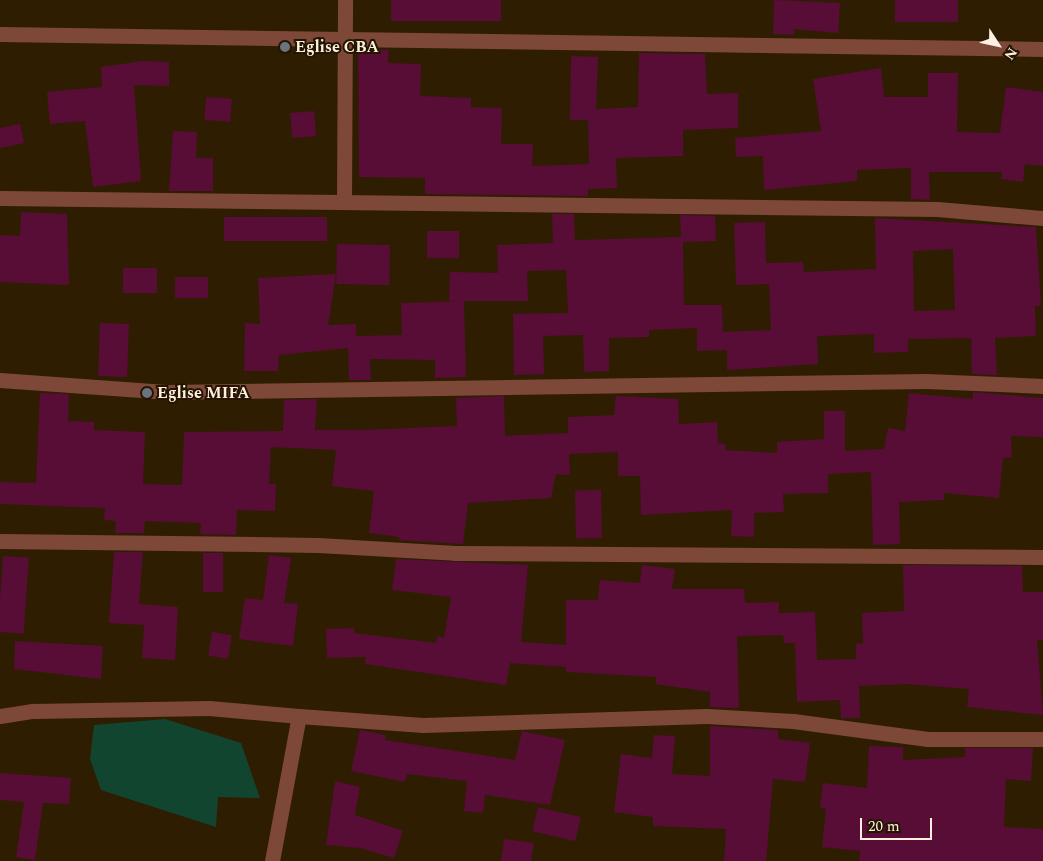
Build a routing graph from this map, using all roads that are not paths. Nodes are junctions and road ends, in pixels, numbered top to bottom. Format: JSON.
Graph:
{"nodes":[{"id":1,"x":345,"y":0,"type":"edge"},
{"id":2,"x":0,"y":34,"type":"edge"},
{"id":3,"x":345,"y":38,"type":"junction"},
{"id":4,"x":1043,"y":49,"type":"edge"},
{"id":5,"x":0,"y":198,"type":"edge"},
{"id":6,"x":344,"y":202,"type":"junction"},
{"id":7,"x":1043,"y":218,"type":"edge"},
{"id":8,"x":0,"y":380,"type":"edge"},
{"id":9,"x":1043,"y":386,"type":"edge"},
{"id":10,"x":0,"y":541,"type":"edge"},
{"id":11,"x":1043,"y":557,"type":"edge"},
{"id":12,"x":0,"y":716,"type":"edge"},
{"id":13,"x":299,"y":716,"type":"junction"},
{"id":14,"x":1043,"y":739,"type":"edge"},
{"id":15,"x":272,"y":861,"type":"edge"}],
"edges":[{"from":1,"to":3,"type":"street"},
{"from":2,"to":3,"type":"street"},
{"from":3,"to":4,"type":"street"},
{"from":3,"to":6,"type":"street"},
{"from":5,"to":6,"type":"street"},
{"from":6,"to":7,"type":"street"},
{"from":8,"to":9,"type":"street"},
{"from":10,"to":11,"type":"street"},
{"from":12,"to":13,"type":"street"},
{"from":13,"to":14,"type":"street"},
{"from":13,"to":15,"type":"street"}]}
